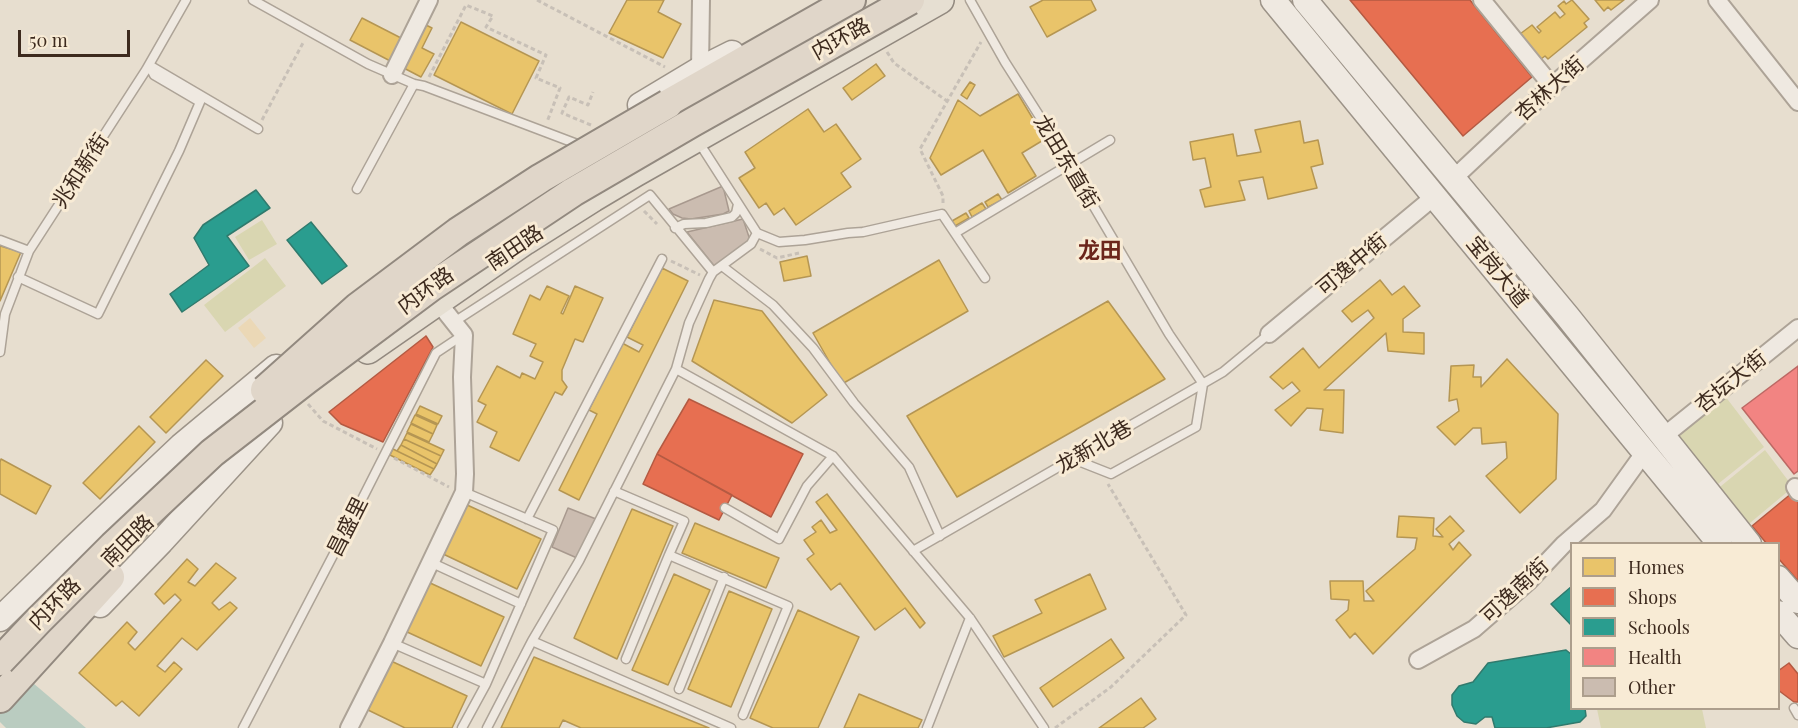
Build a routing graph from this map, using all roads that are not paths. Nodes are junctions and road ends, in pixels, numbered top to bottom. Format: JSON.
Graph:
{"nodes":[{"id":1,"x":186,"y":0,"type":"edge"},
{"id":2,"x":253,"y":0,"type":"edge"},
{"id":3,"x":429,"y":0,"type":"edge"},
{"id":4,"x":701,"y":0,"type":"edge"},
{"id":5,"x":850,"y":0,"type":"edge"},
{"id":6,"x":884,"y":0,"type":"edge"},
{"id":7,"x":910,"y":0,"type":"edge"},
{"id":8,"x":940,"y":0,"type":"edge"},
{"id":9,"x":970,"y":0,"type":"edge"},
{"id":10,"x":1273,"y":0,"type":"edge"},
{"id":11,"x":1305,"y":0,"type":"edge"},
{"id":12,"x":1482,"y":0,"type":"edge"},
{"id":13,"x":1650,"y":0,"type":"edge"},
{"id":14,"x":1717,"y":0,"type":"edge"},
{"id":15,"x":149,"y":65,"type":"junction"},
{"id":16,"x":693,"y":73,"type":"junction"},
{"id":17,"x":392,"y":75,"type":"junction"},
{"id":18,"x":414,"y":84,"type":"junction"},
{"id":19,"x":1552,"y":86,"type":"junction"},
{"id":20,"x":1798,"y":102,"type":"edge"},
{"id":21,"x":258,"y":129,"type":"road end"},
{"id":22,"x":696,"y":138,"type":"junction"},
{"id":23,"x":1110,"y":140,"type":"dead end"},
{"id":24,"x":577,"y":144,"type":"junction"},
{"id":25,"x":1068,"y":164,"type":"junction"},
{"id":26,"x":1453,"y":179,"type":"junction"},
{"id":27,"x":357,"y":189,"type":"dead end"},
{"id":28,"x":1435,"y":196,"type":"junction"},
{"id":29,"x":738,"y":204,"type":"junction"},
{"id":30,"x":675,"y":228,"type":"junction"},
{"id":31,"x":754,"y":230,"type":"junction"},
{"id":32,"x":955,"y":233,"type":"junction"},
{"id":33,"x":0,"y":240,"type":"edge"},
{"id":34,"x":29,"y":250,"type":"junction"},
{"id":35,"x":663,"y":258,"type":"road end"},
{"id":36,"x":722,"y":266,"type":"junction"},
{"id":37,"x":713,"y":272,"type":"junction"},
{"id":38,"x":18,"y":277,"type":"junction"},
{"id":39,"x":985,"y":278,"type":"dead end"},
{"id":40,"x":437,"y":301,"type":"junction"},
{"id":41,"x":1798,"y":328,"type":"edge"},
{"id":42,"x":459,"y":329,"type":"junction"},
{"id":43,"x":1269,"y":334,"type":"joint"},
{"id":44,"x":0,"y":352,"type":"edge"},
{"id":45,"x":301,"y":366,"type":"junction"},
{"id":46,"x":676,"y":369,"type":"junction"},
{"id":47,"x":1203,"y":384,"type":"junction"},
{"id":48,"x":225,"y":428,"type":"junction"},
{"id":49,"x":1664,"y":436,"type":"junction"},
{"id":50,"x":188,"y":451,"type":"junction"},
{"id":51,"x":1644,"y":453,"type":"junction"},
{"id":52,"x":833,"y":456,"type":"junction"},
{"id":53,"x":1073,"y":459,"type":"junction"},
{"id":54,"x":614,"y":491,"type":"junction"},
{"id":55,"x":464,"y":492,"type":"junction"},
{"id":56,"x":725,"y":508,"type":"dead end"},
{"id":57,"x":527,"y":519,"type":"junction"},
{"id":58,"x":940,"y":536,"type":"junction"},
{"id":59,"x":1719,"y":542,"type":"edge"},
{"id":60,"x":1748,"y":542,"type":"edge"},
{"id":61,"x":913,"y":551,"type":"junction"},
{"id":62,"x":669,"y":555,"type":"junction"},
{"id":63,"x":430,"y":562,"type":"junction"},
{"id":64,"x":724,"y":578,"type":"junction"},
{"id":65,"x":1780,"y":579,"type":"edge"},
{"id":66,"x":1798,"y":601,"type":"edge"},
{"id":67,"x":521,"y":604,"type":"junction"},
{"id":68,"x":1780,"y":614,"type":"edge"},
{"id":69,"x":970,"y":618,"type":"junction"},
{"id":70,"x":1798,"y":636,"type":"edge"},
{"id":71,"x":532,"y":640,"type":"junction"},
{"id":72,"x":393,"y":643,"type":"junction"},
{"id":73,"x":8,"y":647,"type":"edge"},
{"id":74,"x":626,"y":659,"type":"dead end"},
{"id":75,"x":1418,"y":660,"type":"dead end"},
{"id":76,"x":0,"y":675,"type":"edge"},
{"id":77,"x":486,"y":684,"type":"junction"},
{"id":78,"x":679,"y":689,"type":"dead end"},
{"id":79,"x":0,"y":698,"type":"edge"},
{"id":80,"x":0,"y":715,"type":"edge"},
{"id":81,"x":742,"y":715,"type":"dead end"},
{"id":82,"x":351,"y":727,"type":"edge"},
{"id":83,"x":243,"y":728,"type":"edge"},
{"id":84,"x":462,"y":728,"type":"edge"},
{"id":85,"x":487,"y":728,"type":"edge"},
{"id":86,"x":731,"y":728,"type":"edge"},
{"id":87,"x":927,"y":728,"type":"edge"},
{"id":88,"x":1044,"y":728,"type":"edge"}],
"edges":[{"from":1,"to":15,"type":"lane","name":"兆和新街"},
{"from":2,"to":17,"type":"lane"},
{"from":3,"to":17,"type":"street"},
{"from":4,"to":16,"type":"street"},
{"from":5,"to":16,"type":"main road"},
{"from":5,"to":48,"type":"highway","bridge":true},
{"from":6,"to":45,"type":"main road","name":"南田路"},
{"from":6,"to":48,"type":"highway","name":"内环路","bridge":true},
{"from":7,"to":45,"type":"highway","name":"内环路","bridge":true},
{"from":8,"to":22,"type":"main road","name":"南田路"},
{"from":9,"to":25,"type":"lane","name":"龙田东直街"},
{"from":10,"to":28,"type":"main road","name":"宝岗大道"},
{"from":11,"to":26,"type":"main road","name":"宝岗大道"},
{"from":12,"to":19,"type":"street"},
{"from":13,"to":19,"type":"street","name":"杏林大街"},
{"from":14,"to":20,"type":"street"},
{"from":15,"to":21,"type":"lane"},
{"from":15,"to":34,"type":"lane","name":"兆和新街"},
{"from":15,"to":38,"type":"lane"},
{"from":16,"to":24,"type":"main road"},
{"from":17,"to":18,"type":"lane"},
{"from":18,"to":24,"type":"lane"},
{"from":18,"to":27,"type":"lane"},
{"from":19,"to":26,"type":"street","name":"杏林大街"},
{"from":22,"to":29,"type":"lane"},
{"from":22,"to":40,"type":"main road","name":"南田路"},
{"from":23,"to":25,"type":"lane"},
{"from":24,"to":45,"type":"main road"},
{"from":25,"to":32,"type":"lane"},
{"from":25,"to":47,"type":"lane","name":"龙田东直街"},
{"from":26,"to":49,"type":"main road","name":"宝岗大道"},
{"from":28,"to":43,"type":"street","name":"可逸中街"},
{"from":28,"to":51,"type":"main road","name":"宝岗大道"},
{"from":29,"to":30,"type":"lane"},
{"from":29,"to":31,"type":"lane"},
{"from":30,"to":37,"type":"lane"},
{"from":30,"to":42,"type":"lane","name":"昌盛里"},
{"from":31,"to":32,"type":"lane"},
{"from":31,"to":36,"type":"lane"},
{"from":32,"to":39,"type":"lane"},
{"from":33,"to":34,"type":"lane"},
{"from":34,"to":38,"type":"lane","name":"兆和新街"},
{"from":35,"to":57,"type":"lane"},
{"from":36,"to":37,"type":"lane"},
{"from":36,"to":58,"type":"lane"},
{"from":37,"to":46,"type":"lane"},
{"from":38,"to":44,"type":"lane","name":"兆和新街"},
{"from":40,"to":42,"type":"street"},
{"from":40,"to":73,"type":"main road","name":"南田路"},
{"from":41,"to":49,"type":"street","name":"杏坛大街"},
{"from":42,"to":55,"type":"street"},
{"from":42,"to":83,"type":"lane","name":"昌盛里"},
{"from":43,"to":47,"type":"lane","name":"龙新北巷"},
{"from":45,"to":48,"type":"main road","name":"南田路"},
{"from":45,"to":50,"type":"main road"},
{"from":45,"to":73,"type":"highway","name":"内环路","bridge":true},
{"from":45,"to":79,"type":"highway","bridge":true},
{"from":46,"to":52,"type":"lane"},
{"from":46,"to":54,"type":"lane"},
{"from":47,"to":53,"type":"lane","name":"龙新北巷"},
{"from":47,"to":53,"type":"lane"},
{"from":48,"to":50,"type":"main road","name":"南田路"},
{"from":48,"to":73,"type":"highway","name":"内环路"},
{"from":49,"to":51,"type":"main road"},
{"from":49,"to":60,"type":"main road","name":"宝岗大道"},
{"from":50,"to":73,"type":"main road","name":"南田路"},
{"from":50,"to":73,"type":"main road"},
{"from":51,"to":59,"type":"main road","name":"宝岗大道"},
{"from":51,"to":75,"type":"street","name":"可逸南街"},
{"from":52,"to":56,"type":"lane"},
{"from":52,"to":61,"type":"lane"},
{"from":53,"to":58,"type":"lane","name":"龙新北巷"},
{"from":54,"to":62,"type":"lane"},
{"from":54,"to":71,"type":"lane"},
{"from":55,"to":57,"type":"lane"},
{"from":55,"to":63,"type":"street"},
{"from":57,"to":67,"type":"lane"},
{"from":58,"to":61,"type":"lane","name":"龙新北巷"},
{"from":61,"to":69,"type":"lane"},
{"from":62,"to":64,"type":"lane"},
{"from":62,"to":74,"type":"lane"},
{"from":63,"to":67,"type":"lane"},
{"from":63,"to":72,"type":"street"},
{"from":64,"to":78,"type":"lane"},
{"from":64,"to":81,"type":"lane"},
{"from":65,"to":66,"type":"main road"},
{"from":67,"to":77,"type":"lane"},
{"from":68,"to":70,"type":"main road"},
{"from":69,"to":87,"type":"lane"},
{"from":69,"to":88,"type":"lane"},
{"from":71,"to":85,"type":"lane"},
{"from":71,"to":86,"type":"lane"},
{"from":72,"to":77,"type":"lane"},
{"from":72,"to":82,"type":"street"},
{"from":73,"to":76,"type":"main road","name":"南田路"},
{"from":73,"to":80,"type":"main road"},
{"from":77,"to":84,"type":"lane"}]}
